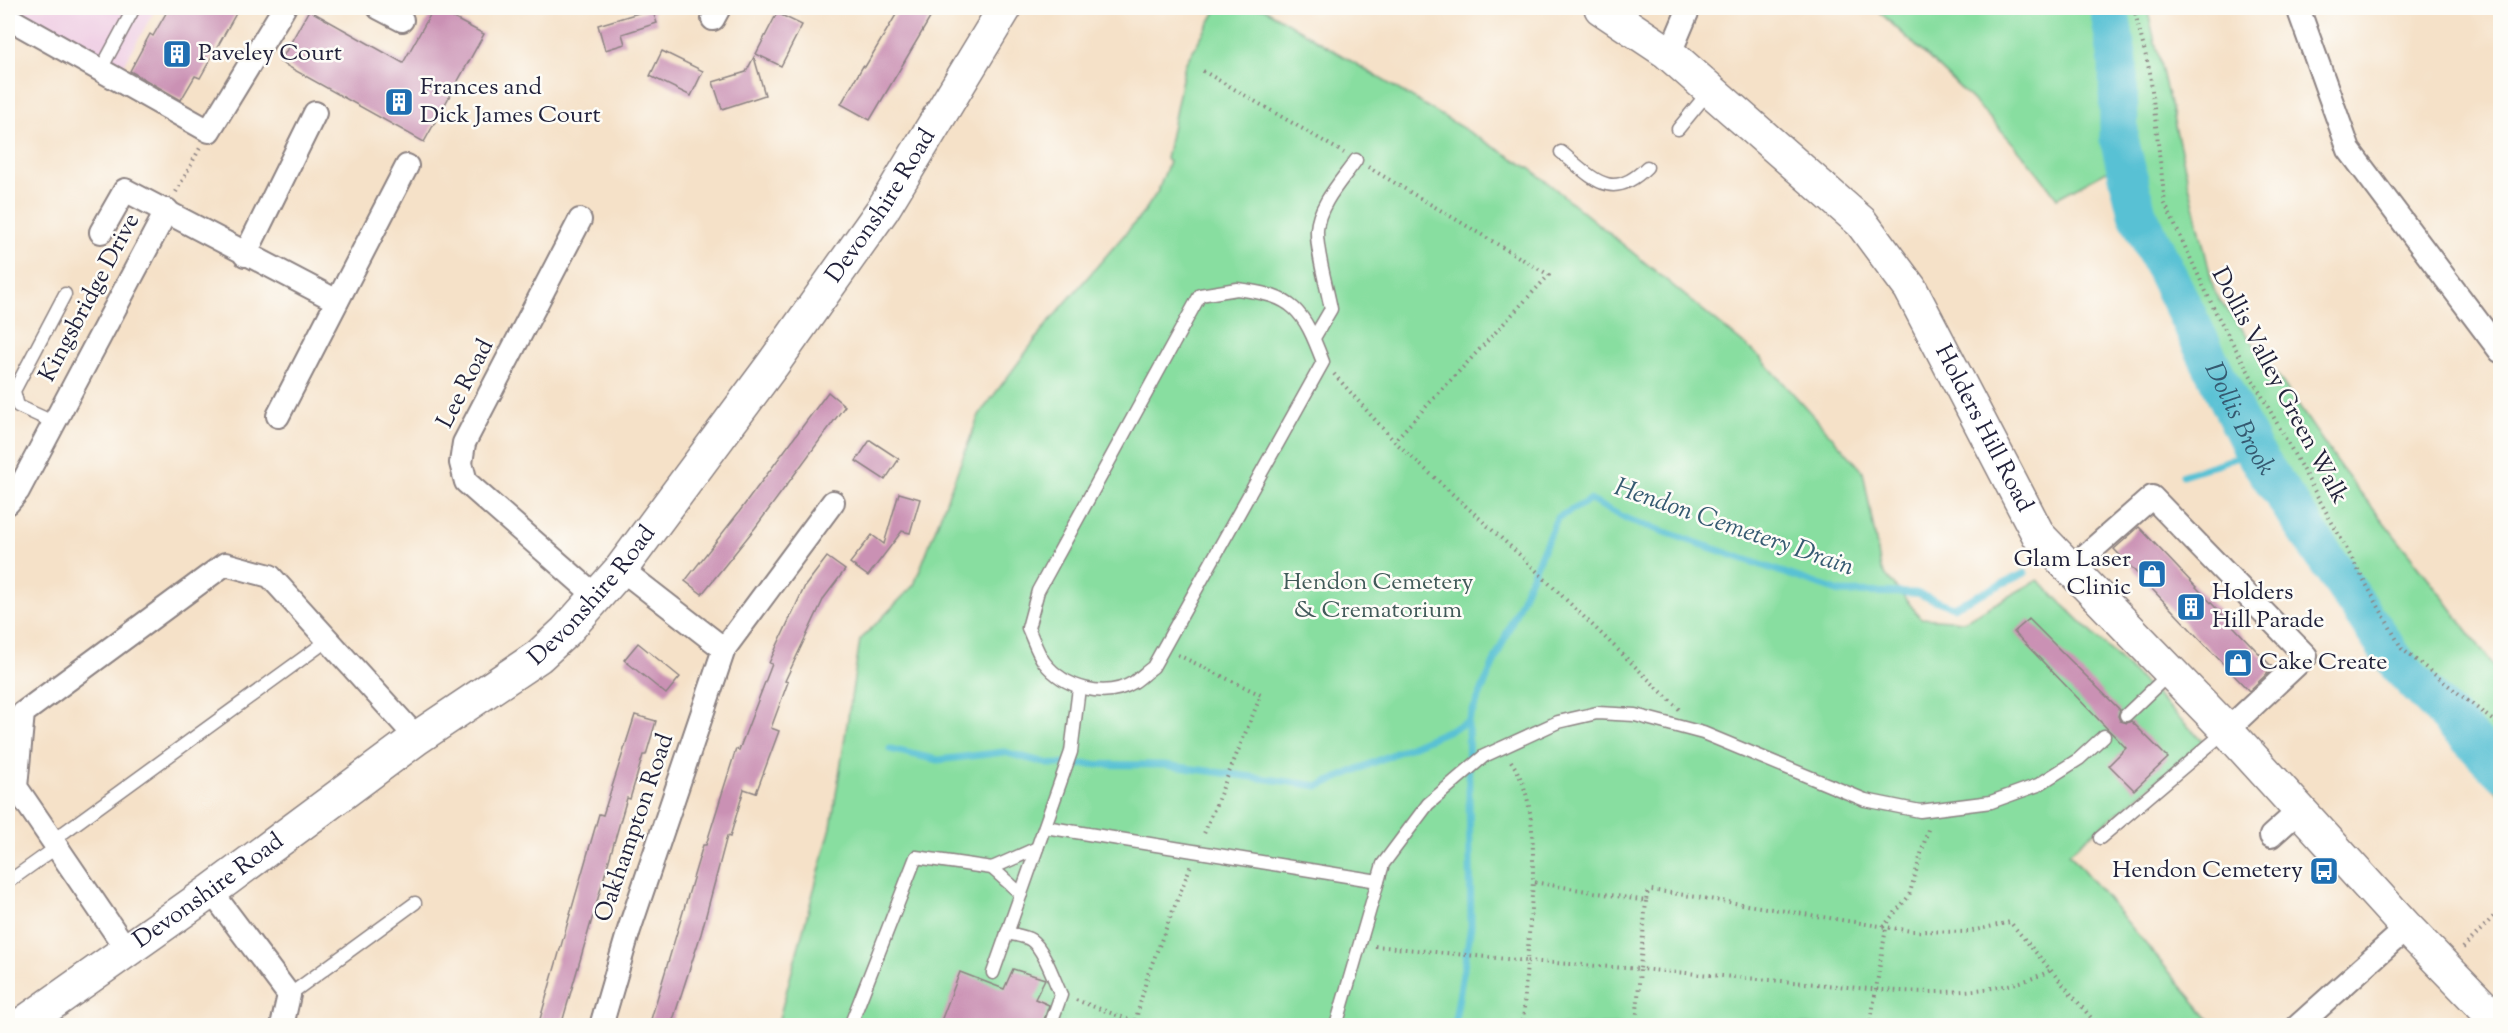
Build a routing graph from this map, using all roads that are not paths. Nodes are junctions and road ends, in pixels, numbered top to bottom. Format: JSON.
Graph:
{"nodes":[{"id":1,"x":134,"y":8,"type":"edge"},
{"id":2,"x":284,"y":8,"type":"edge"},
{"id":3,"x":379,"y":8,"type":"edge"},
{"id":4,"x":1005,"y":8,"type":"edge"},
{"id":5,"x":1601,"y":8,"type":"edge"},
{"id":6,"x":1689,"y":8,"type":"edge"},
{"id":7,"x":2298,"y":8,"type":"edge"},
{"id":8,"x":8,"y":18,"type":"edge"},
{"id":9,"x":402,"y":20,"type":"dead end"},
{"id":10,"x":1666,"y":52,"type":"junction"},
{"id":11,"x":100,"y":71,"type":"junction"},
{"id":12,"x":1711,"y":89,"type":"junction"},
{"id":13,"x":315,"y":113,"type":"dead end"},
{"id":14,"x":1678,"y":129,"type":"dead end"},
{"id":15,"x":1561,"y":152,"type":"dead end"},
{"id":16,"x":1356,"y":160,"type":"road end"},
{"id":17,"x":407,"y":166,"type":"dead end"},
{"id":18,"x":1647,"y":168,"type":"dead end"},
{"id":19,"x":166,"y":210,"type":"junction"},
{"id":20,"x":580,"y":220,"type":"dead end"},
{"id":21,"x":101,"y":232,"type":"dead end"},
{"id":22,"x":245,"y":255,"type":"junction"},
{"id":23,"x":65,"y":294,"type":"dead end"},
{"id":24,"x":337,"y":301,"type":"junction"},
{"id":25,"x":1314,"y":338,"type":"junction"},
{"id":26,"x":2500,"y":351,"type":"edge"},
{"id":27,"x":278,"y":416,"type":"dead end"},
{"id":28,"x":55,"y":423,"type":"junction"},
{"id":29,"x":833,"y":501,"type":"dead end"},
{"id":30,"x":8,"y":503,"type":"edge"},
{"id":31,"x":621,"y":569,"type":"junction"},
{"id":32,"x":2070,"y":570,"type":"junction"},
{"id":33,"x":598,"y":598,"type":"junction"},
{"id":34,"x":328,"y":640,"type":"junction"},
{"id":35,"x":724,"y":649,"type":"junction"},
{"id":36,"x":2170,"y":673,"type":"junction"},
{"id":37,"x":1079,"y":688,"type":"junction"},
{"id":38,"x":2126,"y":715,"type":"dead end"},
{"id":39,"x":2227,"y":730,"type":"junction"},
{"id":40,"x":2104,"y":736,"type":"dead end"},
{"id":41,"x":417,"y":738,"type":"junction"},
{"id":42,"x":2300,"y":810,"type":"junction"},
{"id":43,"x":1045,"y":827,"type":"junction"},
{"id":44,"x":2271,"y":836,"type":"dead end"},
{"id":45,"x":2100,"y":838,"type":"dead end"},
{"id":46,"x":54,"y":844,"type":"junction"},
{"id":47,"x":1038,"y":848,"type":"junction"},
{"id":48,"x":992,"y":868,"type":"junction"},
{"id":49,"x":1378,"y":881,"type":"junction"},
{"id":50,"x":8,"y":882,"type":"edge"},
{"id":51,"x":211,"y":891,"type":"junction"},
{"id":52,"x":1021,"y":894,"type":"junction"},
{"id":53,"x":415,"y":903,"type":"dead end"},
{"id":54,"x":2407,"y":928,"type":"junction"},
{"id":55,"x":1007,"y":933,"type":"junction"},
{"id":56,"x":127,"y":950,"type":"junction"},
{"id":57,"x":993,"y":973,"type":"dead end"},
{"id":58,"x":289,"y":995,"type":"junction"},
{"id":59,"x":2500,"y":1024,"type":"edge"},
{"id":60,"x":20,"y":1026,"type":"edge"},
{"id":61,"x":282,"y":1026,"type":"edge"},
{"id":62,"x":601,"y":1026,"type":"edge"},
{"id":63,"x":850,"y":1026,"type":"edge"},
{"id":64,"x":1050,"y":1026,"type":"edge"},
{"id":65,"x":1336,"y":1026,"type":"edge"},
{"id":66,"x":2298,"y":1026,"type":"edge"}],
"edges":[{"from":1,"to":11,"type":"lane"},
{"from":2,"to":11,"type":"street"},
{"from":3,"to":9,"type":"street"},
{"from":4,"to":31,"type":"street","name":"Devonshire Road"},
{"from":5,"to":10,"type":"street","name":"Holders Hill Road"},
{"from":6,"to":10,"type":"street"},
{"from":7,"to":26,"type":"street"},
{"from":8,"to":11,"type":"street"},
{"from":10,"to":12,"type":"street","name":"Holders Hill Road"},
{"from":12,"to":14,"type":"lane"},
{"from":12,"to":32,"type":"street","name":"Holders Hill Road"},
{"from":13,"to":22,"type":"street"},
{"from":15,"to":18,"type":"lane"},
{"from":16,"to":25,"type":"lane"},
{"from":17,"to":24,"type":"street"},
{"from":19,"to":21,"type":"street"},
{"from":19,"to":22,"type":"street"},
{"from":19,"to":28,"type":"street","name":"Kingsbridge Drive"},
{"from":20,"to":33,"type":"street","name":"Lee Road"},
{"from":22,"to":24,"type":"street"},
{"from":23,"to":28,"type":"lane"},
{"from":24,"to":27,"type":"street"},
{"from":25,"to":37,"type":"lane"},
{"from":25,"to":37,"type":"lane"},
{"from":28,"to":30,"type":"street","name":"Kingsbridge Drive"},
{"from":29,"to":35,"type":"street","name":"Oakhampton Road"},
{"from":31,"to":33,"type":"street","name":"Devonshire Road"},
{"from":31,"to":35,"type":"street"},
{"from":32,"to":36,"type":"street","name":"Holders Hill Road"},
{"from":32,"to":39,"type":"street"},
{"from":33,"to":41,"type":"street","name":"Devonshire Road"},
{"from":34,"to":41,"type":"street"},
{"from":34,"to":46,"type":"lane"},
{"from":34,"to":46,"type":"street"},
{"from":35,"to":62,"type":"street","name":"Oakhampton Road"},
{"from":36,"to":38,"type":"lane"},
{"from":36,"to":39,"type":"street","name":"Holders Hill Road"},
{"from":37,"to":43,"type":"lane"},
{"from":39,"to":42,"type":"street","name":"Holders Hill Road"},
{"from":39,"to":45,"type":"lane"},
{"from":40,"to":49,"type":"lane"},
{"from":41,"to":51,"type":"street","name":"Devonshire Road"},
{"from":42,"to":44,"type":"street"},
{"from":42,"to":54,"type":"street","name":"Holders Hill Road"},
{"from":43,"to":47,"type":"lane"},
{"from":43,"to":49,"type":"lane"},
{"from":46,"to":50,"type":"lane"},
{"from":46,"to":56,"type":"street"},
{"from":47,"to":48,"type":"lane"},
{"from":47,"to":52,"type":"lane"},
{"from":48,"to":52,"type":"lane"},
{"from":48,"to":63,"type":"lane"},
{"from":49,"to":65,"type":"lane"},
{"from":51,"to":56,"type":"street","name":"Devonshire Road"},
{"from":51,"to":58,"type":"street"},
{"from":52,"to":55,"type":"lane"},
{"from":53,"to":58,"type":"lane"},
{"from":54,"to":59,"type":"street","name":"Holders Hill Road"},
{"from":54,"to":66,"type":"street"},
{"from":55,"to":57,"type":"lane"},
{"from":55,"to":64,"type":"lane"},
{"from":56,"to":60,"type":"street","name":"Devonshire Road"},
{"from":58,"to":61,"type":"street"}]}
